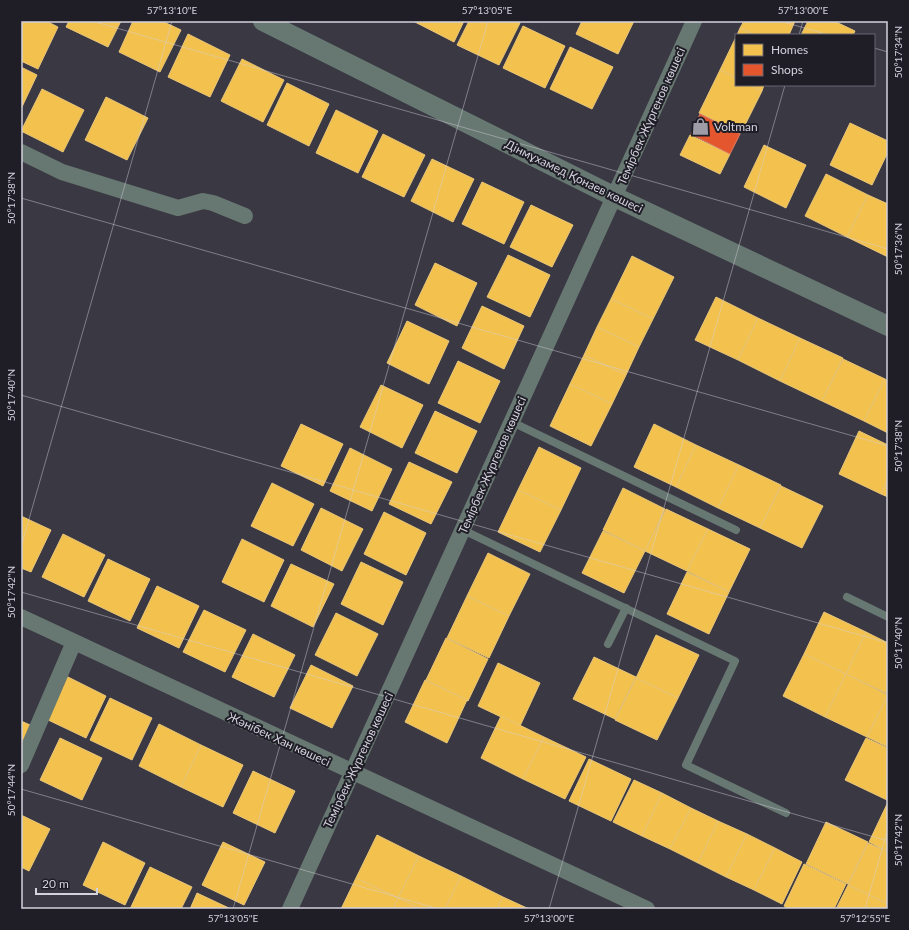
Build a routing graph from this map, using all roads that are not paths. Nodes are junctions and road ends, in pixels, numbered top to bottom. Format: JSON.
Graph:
{"nodes":[{"id":1,"x":263,"y":21,"type":"edge"},
{"id":2,"x":694,"y":21,"type":"edge"},
{"id":3,"x":21,"y":152,"type":"edge"},
{"id":4,"x":614,"y":197,"type":"junction"},
{"id":5,"x":245,"y":216,"type":"dead end"},
{"id":6,"x":886,"y":322,"type":"edge"},
{"id":7,"x":512,"y":422,"type":"junction"},
{"id":8,"x":463,"y":530,"type":"junction"},
{"id":9,"x":736,"y":530,"type":"dead end"},
{"id":10,"x":847,"y":597,"type":"dead end"},
{"id":11,"x":626,"y":608,"type":"junction"},
{"id":12,"x":21,"y":617,"type":"edge"},
{"id":13,"x":888,"y":617,"type":"edge"},
{"id":14,"x":74,"y":642,"type":"junction"},
{"id":15,"x":608,"y":644,"type":"dead end"},
{"id":16,"x":21,"y":765,"type":"edge"},
{"id":17,"x":352,"y":773,"type":"junction"},
{"id":18,"x":786,"y":813,"type":"dead end"},
{"id":19,"x":290,"y":909,"type":"edge"},
{"id":20,"x":647,"y":909,"type":"edge"}],
"edges":[{"from":1,"to":4,"type":"street","name":"Дінмұхамед Қонаев көшесі"},
{"from":2,"to":4,"type":"street","name":"Темірбек Жүргенов көшесі"},
{"from":3,"to":5,"type":"street"},
{"from":4,"to":6,"type":"street","name":"Дінмұхамед Қонаев көшесі"},
{"from":4,"to":7,"type":"street","name":"Темірбек Жүргенов көшесі"},
{"from":7,"to":8,"type":"street","name":"Темірбек Жүргенов көшесі"},
{"from":7,"to":9,"type":"lane"},
{"from":8,"to":11,"type":"lane"},
{"from":8,"to":17,"type":"street","name":"Темірбек Жүргенов көшесі"},
{"from":10,"to":13,"type":"lane"},
{"from":11,"to":15,"type":"lane"},
{"from":11,"to":18,"type":"lane"},
{"from":12,"to":14,"type":"street","name":"Жәнібек Хан көшесі"},
{"from":14,"to":16,"type":"street"},
{"from":14,"to":17,"type":"street","name":"Жәнібек Хан көшесі"},
{"from":17,"to":19,"type":"street","name":"Темірбек Жүргенов көшесі"},
{"from":17,"to":20,"type":"street","name":"Жәнібек Хан көшесі"}]}
